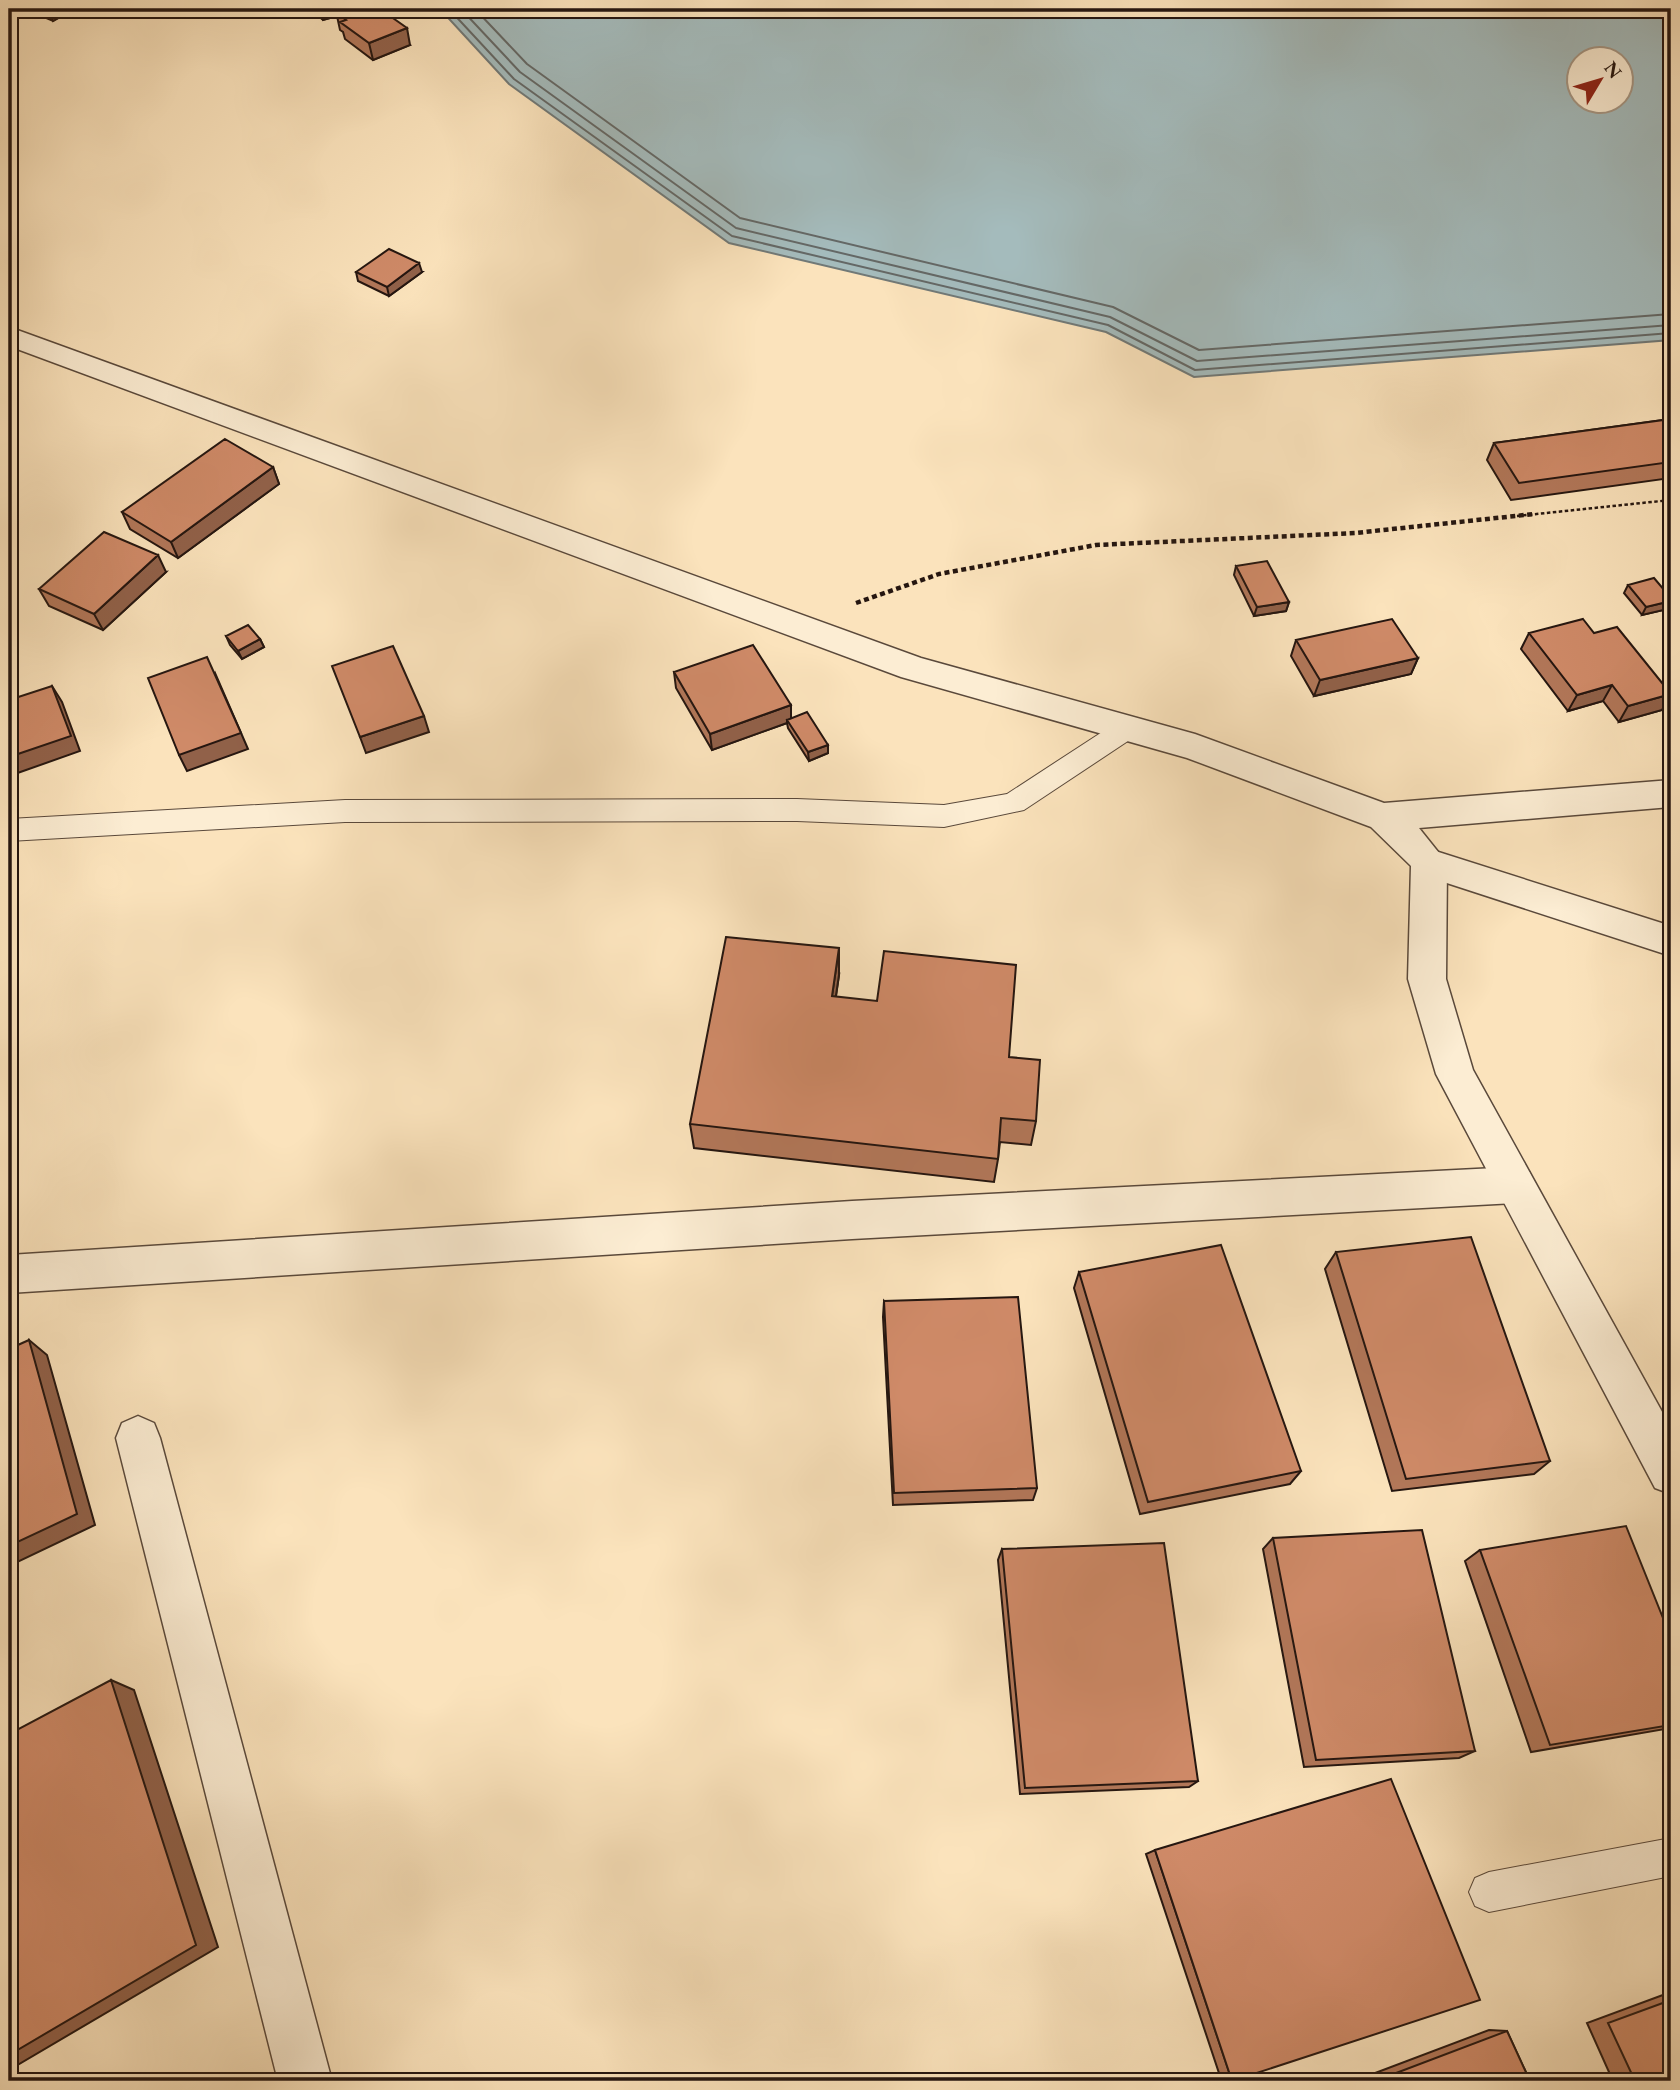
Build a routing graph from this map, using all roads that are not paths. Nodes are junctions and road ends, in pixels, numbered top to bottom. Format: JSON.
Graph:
{"nodes":[{"id":1,"x":9,"y":336,"type":"edge"},
{"id":2,"x":1128,"y":728,"type":"junction"},
{"id":3,"x":1671,"y":793,"type":"edge"},
{"id":4,"x":1383,"y":817,"type":"junction"},
{"id":5,"x":9,"y":830,"type":"edge"},
{"id":6,"x":1429,"y":863,"type":"junction"},
{"id":7,"x":1671,"y":941,"type":"edge"},
{"id":8,"x":1515,"y":1185,"type":"junction"},
{"id":9,"x":9,"y":1274,"type":"edge"},
{"id":10,"x":138,"y":1438,"type":"dead end"},
{"id":11,"x":1671,"y":1472,"type":"edge"},
{"id":12,"x":1671,"y":1857,"type":"edge"},
{"id":13,"x":1489,"y":1892,"type":"dead end"},
{"id":14,"x":305,"y":2081,"type":"edge"}],
"edges":[{"from":1,"to":2,"type":"street"},
{"from":2,"to":4,"type":"street"},
{"from":2,"to":5,"type":"lane"},
{"from":3,"to":4,"type":"street"},
{"from":4,"to":6,"type":"street"},
{"from":6,"to":7,"type":"street"},
{"from":6,"to":8,"type":"street"},
{"from":8,"to":9,"type":"street"},
{"from":8,"to":11,"type":"street"},
{"from":10,"to":14,"type":"street"},
{"from":12,"to":13,"type":"lane"}]}
